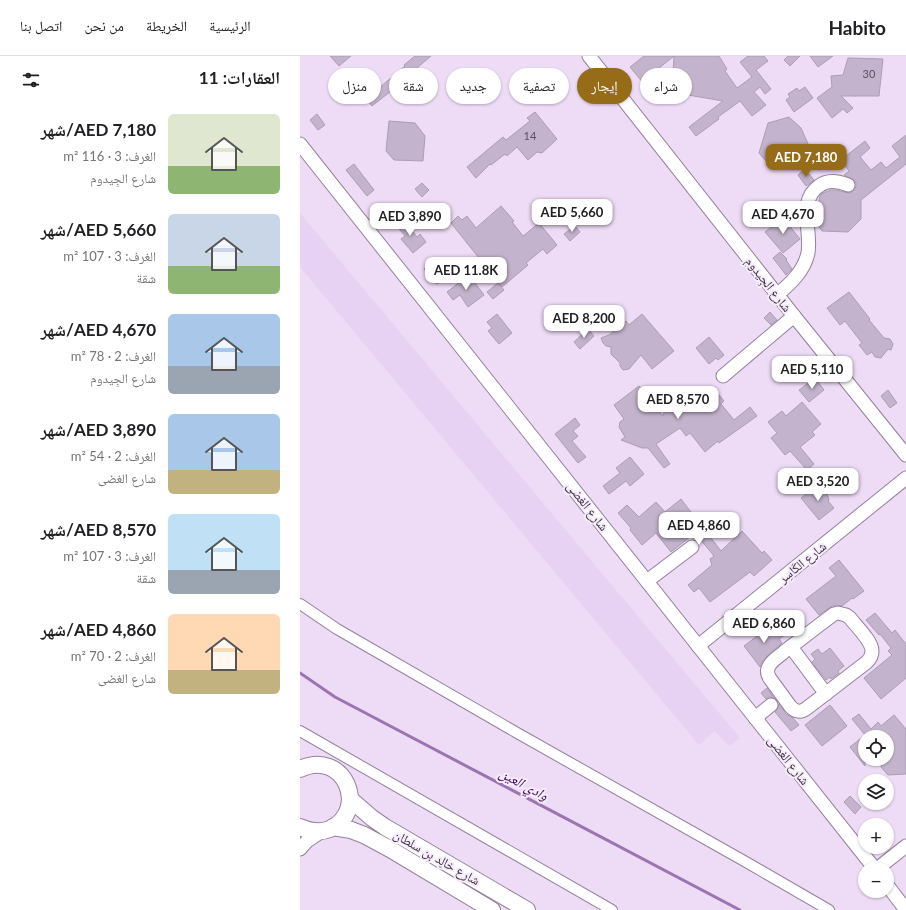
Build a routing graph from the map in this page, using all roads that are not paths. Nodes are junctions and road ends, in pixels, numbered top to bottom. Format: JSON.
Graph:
{"nodes":[{"id":1,"x":589,"y":56,"type":"edge"},
{"id":2,"x":300,"y":144,"type":"edge"},
{"id":3,"x":848,"y":185,"type":"dead end"},
{"id":4,"x":778,"y":294,"type":"junction"},
{"id":5,"x":794,"y":316,"type":"junction"},
{"id":6,"x":724,"y":376,"type":"dead end"},
{"id":7,"x":906,"y":455,"type":"edge"},
{"id":8,"x":906,"y":478,"type":"edge"},
{"id":9,"x":692,"y":547,"type":"dead end"},
{"id":10,"x":647,"y":581,"type":"junction"},
{"id":11,"x":300,"y":604,"type":"edge"},
{"id":12,"x":698,"y":646,"type":"junction"},
{"id":13,"x":791,"y":647,"type":"junction"},
{"id":14,"x":826,"y":694,"type":"junction"},
{"id":15,"x":777,"y":701,"type":"junction"},
{"id":16,"x":755,"y":718,"type":"junction"},
{"id":17,"x":300,"y":731,"type":"edge"},
{"id":18,"x":302,"y":767,"type":"edge"},
{"id":19,"x":350,"y":799,"type":"junction"},
{"id":20,"x":300,"y":827,"type":"edge"},
{"id":21,"x":327,"y":829,"type":"junction"},
{"id":22,"x":906,"y":846,"type":"edge"},
{"id":23,"x":300,"y":848,"type":"edge"},
{"id":24,"x":870,"y":862,"type":"edge"},
{"id":25,"x":885,"y":862,"type":"edge"},
{"id":26,"x":894,"y":894,"type":"edge"},
{"id":27,"x":492,"y":910,"type":"edge"},
{"id":28,"x":527,"y":910,"type":"edge"},
{"id":29,"x":612,"y":910,"type":"edge"},
{"id":30,"x":828,"y":910,"type":"edge"},
{"id":31,"x":906,"y":910,"type":"edge"}],
"edges":[{"from":1,"to":4,"type":"street","name":"شارع الجِيدوم"},
{"from":2,"to":10,"type":"street","name":"شارع الغضى"},
{"from":3,"to":4,"type":"street"},
{"from":4,"to":5,"type":"street","name":"شارع الجِيدوم"},
{"from":5,"to":6,"type":"street"},
{"from":5,"to":7,"type":"street","name":"شارع الجِيدوم"},
{"from":8,"to":12,"type":"street","name":"شارع الكَاسِر"},
{"from":9,"to":10,"type":"street"},
{"from":10,"to":12,"type":"street","name":"شارع الغضى"},
{"from":11,"to":30,"type":"street"},
{"from":12,"to":16,"type":"street","name":"شارع الغضى"},
{"from":13,"to":14,"type":"street"},
{"from":13,"to":14,"type":"street"},
{"from":13,"to":15,"type":"street"},
{"from":14,"to":15,"type":"street"},
{"from":15,"to":16,"type":"street"},
{"from":16,"to":24,"type":"street","name":"شارع الغضى"},
{"from":17,"to":29,"type":"street"},
{"from":18,"to":19,"type":"street"},
{"from":19,"to":21,"type":"street"},
{"from":19,"to":28,"type":"street","name":"شارع خالِد بن سلطان"},
{"from":20,"to":21,"type":"street","name":"شارع خالِد بن سلطان"},
{"from":21,"to":23,"type":"street"},
{"from":21,"to":27,"type":"street","name":"شارع خالِد بن سلطان"},
{"from":22,"to":25,"type":"street"},
{"from":26,"to":31,"type":"street"}]}
